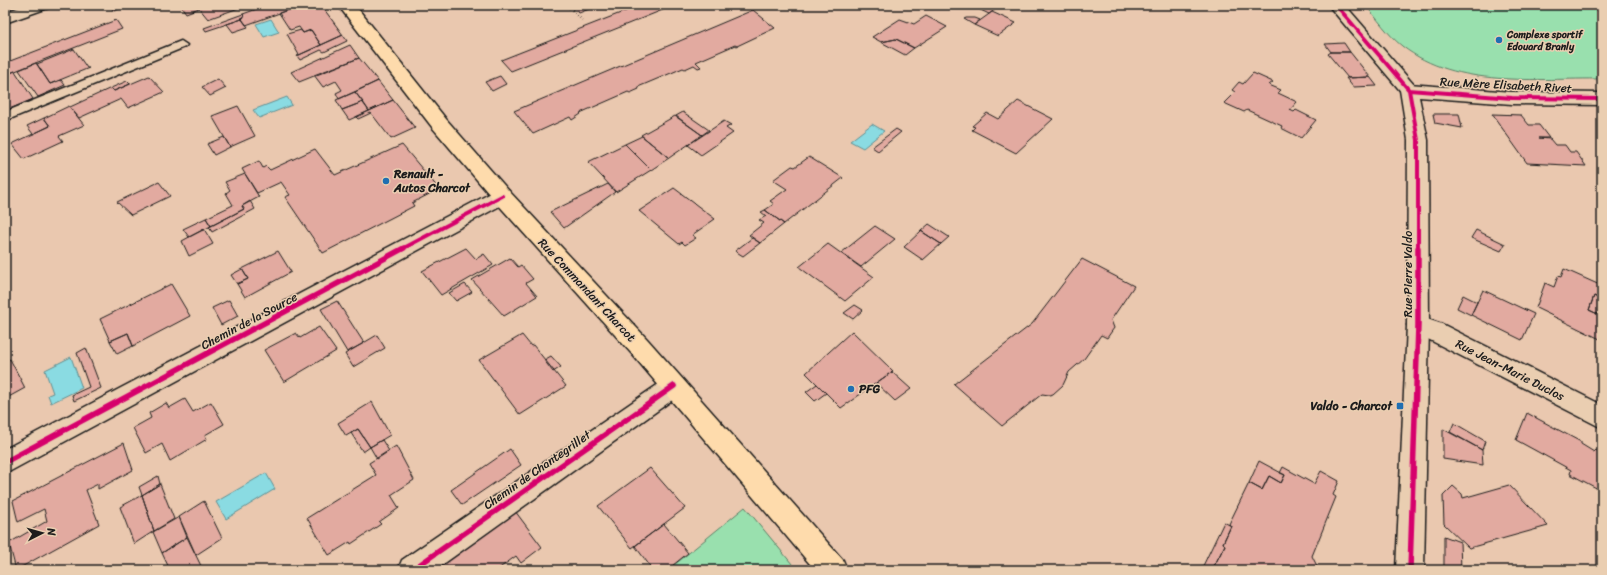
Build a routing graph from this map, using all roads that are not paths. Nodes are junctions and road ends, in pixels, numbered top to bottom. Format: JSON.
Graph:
{"nodes":[{"id":1,"x":42,"y":5,"type":"edge"},
{"id":2,"x":346,"y":5,"type":"edge"},
{"id":3,"x":1336,"y":5,"type":"edge"},
{"id":4,"x":5,"y":18,"type":"edge"},
{"id":5,"x":181,"y":45,"type":"dead end"},
{"id":6,"x":1409,"y":90,"type":"junction"},
{"id":7,"x":1602,"y":99,"type":"edge"},
{"id":8,"x":5,"y":117,"type":"edge"},
{"id":9,"x":502,"y":196,"type":"junction"},
{"id":10,"x":1418,"y":325,"type":"junction"},
{"id":11,"x":674,"y":386,"type":"junction"},
{"id":12,"x":1602,"y":417,"type":"edge"},
{"id":13,"x":5,"y":462,"type":"edge"},
{"id":14,"x":412,"y":570,"type":"edge"},
{"id":15,"x":833,"y":570,"type":"edge"},
{"id":16,"x":1410,"y":570,"type":"edge"}],
"edges":[{"from":1,"to":4,"type":"street"},
{"from":2,"to":9,"type":"main road","name":"Rue Commandant Charcot"},
{"from":3,"to":6,"type":"street"},
{"from":5,"to":8,"type":"lane"},
{"from":6,"to":7,"type":"street","name":"Rue Mère Elisabeth Rivet"},
{"from":6,"to":10,"type":"street","name":"Rue Pierre Valdo"},
{"from":9,"to":11,"type":"main road","name":"Rue Commandant Charcot"},
{"from":9,"to":13,"type":"street","name":"Chemin de la Source"},
{"from":10,"to":12,"type":"street","name":"Rue Jean-Marie Duclos"},
{"from":10,"to":16,"type":"street","name":"Rue Pierre Valdo"},
{"from":11,"to":14,"type":"street","name":"Chemin de Chantegrillet"},
{"from":11,"to":15,"type":"main road","name":"Rue Commandant Charcot"}]}
